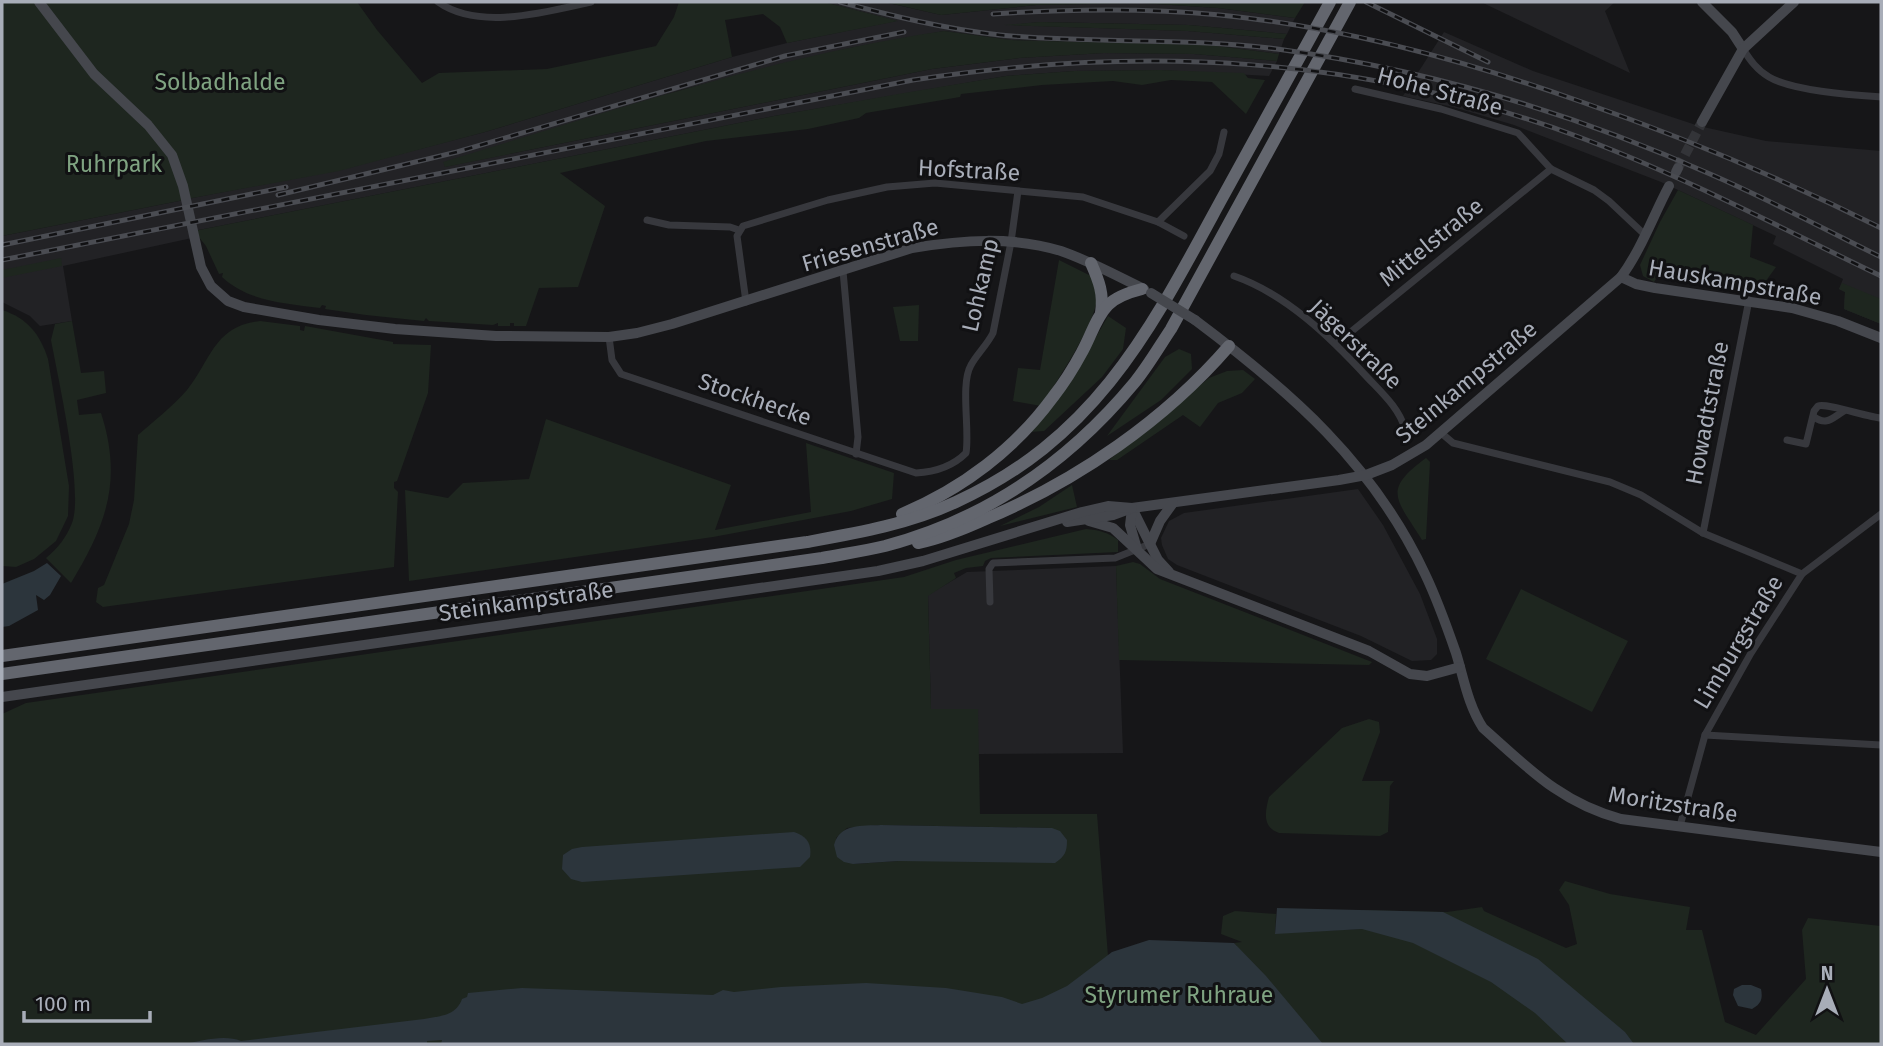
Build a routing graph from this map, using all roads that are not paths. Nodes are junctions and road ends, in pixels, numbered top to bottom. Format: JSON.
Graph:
{"nodes":[{"id":1,"x":39,"y":2,"type":"edge"},
{"id":2,"x":438,"y":2,"type":"edge"},
{"id":3,"x":591,"y":2,"type":"edge"},
{"id":4,"x":1330,"y":2,"type":"edge"},
{"id":5,"x":1350,"y":2,"type":"edge"},
{"id":6,"x":1702,"y":2,"type":"edge"},
{"id":7,"x":1794,"y":2,"type":"edge"},
{"id":8,"x":1743,"y":49,"type":"junction"},
{"id":9,"x":1355,"y":89,"type":"dead end"},
{"id":10,"x":1881,"y":97,"type":"edge"},
{"id":11,"x":1703,"y":122,"type":"tunnel mouth"},
{"id":12,"x":1224,"y":132,"type":"dead end"},
{"id":13,"x":1551,"y":169,"type":"junction"},
{"id":14,"x":1668,"y":186,"type":"dead end"},
{"id":15,"x":1018,"y":191,"type":"junction"},
{"id":16,"x":647,"y":220,"type":"dead end"},
{"id":17,"x":1158,"y":222,"type":"junction"},
{"id":18,"x":739,"y":230,"type":"junction"},
{"id":19,"x":1644,"y":234,"type":"junction"},
{"id":20,"x":1184,"y":236,"type":"dead end"},
{"id":21,"x":1011,"y":242,"type":"junction"},
{"id":22,"x":1091,"y":263,"type":"junction"},
{"id":23,"x":843,"y":271,"type":"junction"},
{"id":24,"x":1234,"y":276,"type":"dead end"},
{"id":25,"x":1621,"y":277,"type":"junction"},
{"id":26,"x":1146,"y":291,"type":"junction"},
{"id":27,"x":1749,"y":300,"type":"junction"},
{"id":28,"x":746,"y":302,"type":"junction"},
{"id":29,"x":1100,"y":315,"type":"junction"},
{"id":30,"x":610,"y":337,"type":"junction"},
{"id":31,"x":1881,"y":338,"type":"edge"},
{"id":32,"x":1336,"y":344,"type":"junction"},
{"id":33,"x":1229,"y":346,"type":"junction"},
{"id":34,"x":1844,"y":411,"type":"junction"},
{"id":35,"x":1814,"y":417,"type":"junction"},
{"id":36,"x":1881,"y":418,"type":"edge"},
{"id":37,"x":1405,"y":429,"type":"dead end"},
{"id":38,"x":1440,"y":432,"type":"junction"},
{"id":39,"x":1787,"y":440,"type":"dead end"},
{"id":40,"x":856,"y":454,"type":"junction"},
{"id":41,"x":916,"y":473,"type":"joint"},
{"id":42,"x":1366,"y":475,"type":"junction"},
{"id":43,"x":1173,"y":503,"type":"junction"},
{"id":44,"x":1132,"y":508,"type":"junction"},
{"id":45,"x":1881,"y":514,"type":"edge"},
{"id":46,"x":1082,"y":520,"type":"junction"},
{"id":47,"x":1051,"y":523,"type":"junction"},
{"id":48,"x":1703,"y":533,"type":"junction"},
{"id":49,"x":853,"y":534,"type":"junction"},
{"id":50,"x":1150,"y":544,"type":"junction"},
{"id":51,"x":883,"y":546,"type":"junction"},
{"id":52,"x":1137,"y":550,"type":"junction"},
{"id":53,"x":1802,"y":574,"type":"junction"},
{"id":54,"x":1172,"y":575,"type":"junction"},
{"id":55,"x":990,"y":602,"type":"dead end"},
{"id":56,"x":2,"y":656,"type":"edge"},
{"id":57,"x":1460,"y":667,"type":"junction"},
{"id":58,"x":2,"y":674,"type":"edge"},
{"id":59,"x":2,"y":697,"type":"edge"},
{"id":60,"x":1705,"y":735,"type":"junction"},
{"id":61,"x":1881,"y":745,"type":"edge"},
{"id":62,"x":1680,"y":826,"type":"junction"},
{"id":63,"x":1881,"y":852,"type":"edge"}],
"edges":[{"from":1,"to":30,"type":"street","name":"Friesenstraße"},
{"from":2,"to":3,"type":"street"},
{"from":4,"to":49,"type":"highway"},
{"from":5,"to":51,"type":"highway"},
{"from":6,"to":8,"type":"street"},
{"from":7,"to":8,"type":"street"},
{"from":8,"to":10,"type":"street"},
{"from":8,"to":11,"type":"street"},
{"from":9,"to":13,"type":"street","name":"Hohe Straße"},
{"from":12,"to":17,"type":"street"},
{"from":13,"to":19,"type":"street","name":"Hohe Straße"},
{"from":13,"to":32,"type":"street","name":"Mittelstraße"},
{"from":14,"to":19,"type":"street","name":"Steinkampstraße"},
{"from":15,"to":17,"type":"street","name":"Hofstraße"},
{"from":15,"to":18,"type":"street","name":"Hofstraße"},
{"from":15,"to":21,"type":"street","name":"Lohkamp"},
{"from":16,"to":18,"type":"street","name":"Hofstraße"},
{"from":17,"to":20,"type":"street","name":"Hofstraße"},
{"from":18,"to":28,"type":"street"},
{"from":19,"to":25,"type":"street","name":"Steinkampstraße"},
{"from":21,"to":22,"type":"street","name":"Friesenstraße"},
{"from":21,"to":23,"type":"street","name":"Friesenstraße"},
{"from":21,"to":41,"type":"street","name":"Lohkamp"},
{"from":22,"to":26,"type":"street","name":"Friesenstraße"},
{"from":22,"to":29,"type":"highway"},
{"from":23,"to":28,"type":"street","name":"Friesenstraße"},
{"from":23,"to":40,"type":"street"},
{"from":24,"to":32,"type":"street","name":"Jägerstraße"},
{"from":25,"to":27,"type":"street","name":"Hauskampstraße"},
{"from":25,"to":38,"type":"street","name":"Steinkampstraße"},
{"from":26,"to":29,"type":"highway"},
{"from":26,"to":33,"type":"street","name":"Friesenstraße","bridge":true},
{"from":27,"to":31,"type":"street","name":"Hauskampstraße"},
{"from":27,"to":48,"type":"street","name":"Howadtstraße"},
{"from":28,"to":30,"type":"street","name":"Friesenstraße"},
{"from":29,"to":49,"type":"highway"},
{"from":30,"to":40,"type":"street","name":"Stockhecke"},
{"from":32,"to":37,"type":"street","name":"Jägerstraße"},
{"from":33,"to":42,"type":"street","name":"Friesenstraße"},
{"from":33,"to":51,"type":"highway"},
{"from":34,"to":35,"type":"street"},
{"from":34,"to":35,"type":"street"},
{"from":34,"to":36,"type":"street"},
{"from":35,"to":39,"type":"street"},
{"from":38,"to":42,"type":"street","name":"Steinkampstraße"},
{"from":38,"to":48,"type":"street"},
{"from":40,"to":41,"type":"street","name":"Stockhecke"},
{"from":42,"to":43,"type":"street","name":"Steinkampstraße"},
{"from":42,"to":57,"type":"street","name":"Friesenstraße"},
{"from":43,"to":44,"type":"street","name":"Steinkampstraße"},
{"from":43,"to":50,"type":"street"},
{"from":44,"to":46,"type":"street","name":"Steinkampstraße"},
{"from":44,"to":47,"type":"street","name":"Steinkampstraße"},
{"from":44,"to":50,"type":"street"},
{"from":44,"to":52,"type":"street"},
{"from":45,"to":53,"type":"street","name":"Limburgstraße"},
{"from":46,"to":47,"type":"street","name":"Steinkampstraße"},
{"from":46,"to":52,"type":"street"},
{"from":47,"to":59,"type":"street","name":"Steinkampstraße"},
{"from":48,"to":53,"type":"street"},
{"from":49,"to":56,"type":"highway"},
{"from":50,"to":52,"type":"street"},
{"from":50,"to":54,"type":"street"},
{"from":51,"to":58,"type":"highway"},
{"from":52,"to":54,"type":"street"},
{"from":52,"to":55,"type":"street"},
{"from":53,"to":60,"type":"street","name":"Limburgstraße"},
{"from":54,"to":57,"type":"street"},
{"from":57,"to":62,"type":"street","name":"Moritzstraße"},
{"from":60,"to":61,"type":"street"},
{"from":60,"to":62,"type":"street","name":"Limburgstraße"},
{"from":62,"to":63,"type":"street","name":"Moritzstraße"}]}
